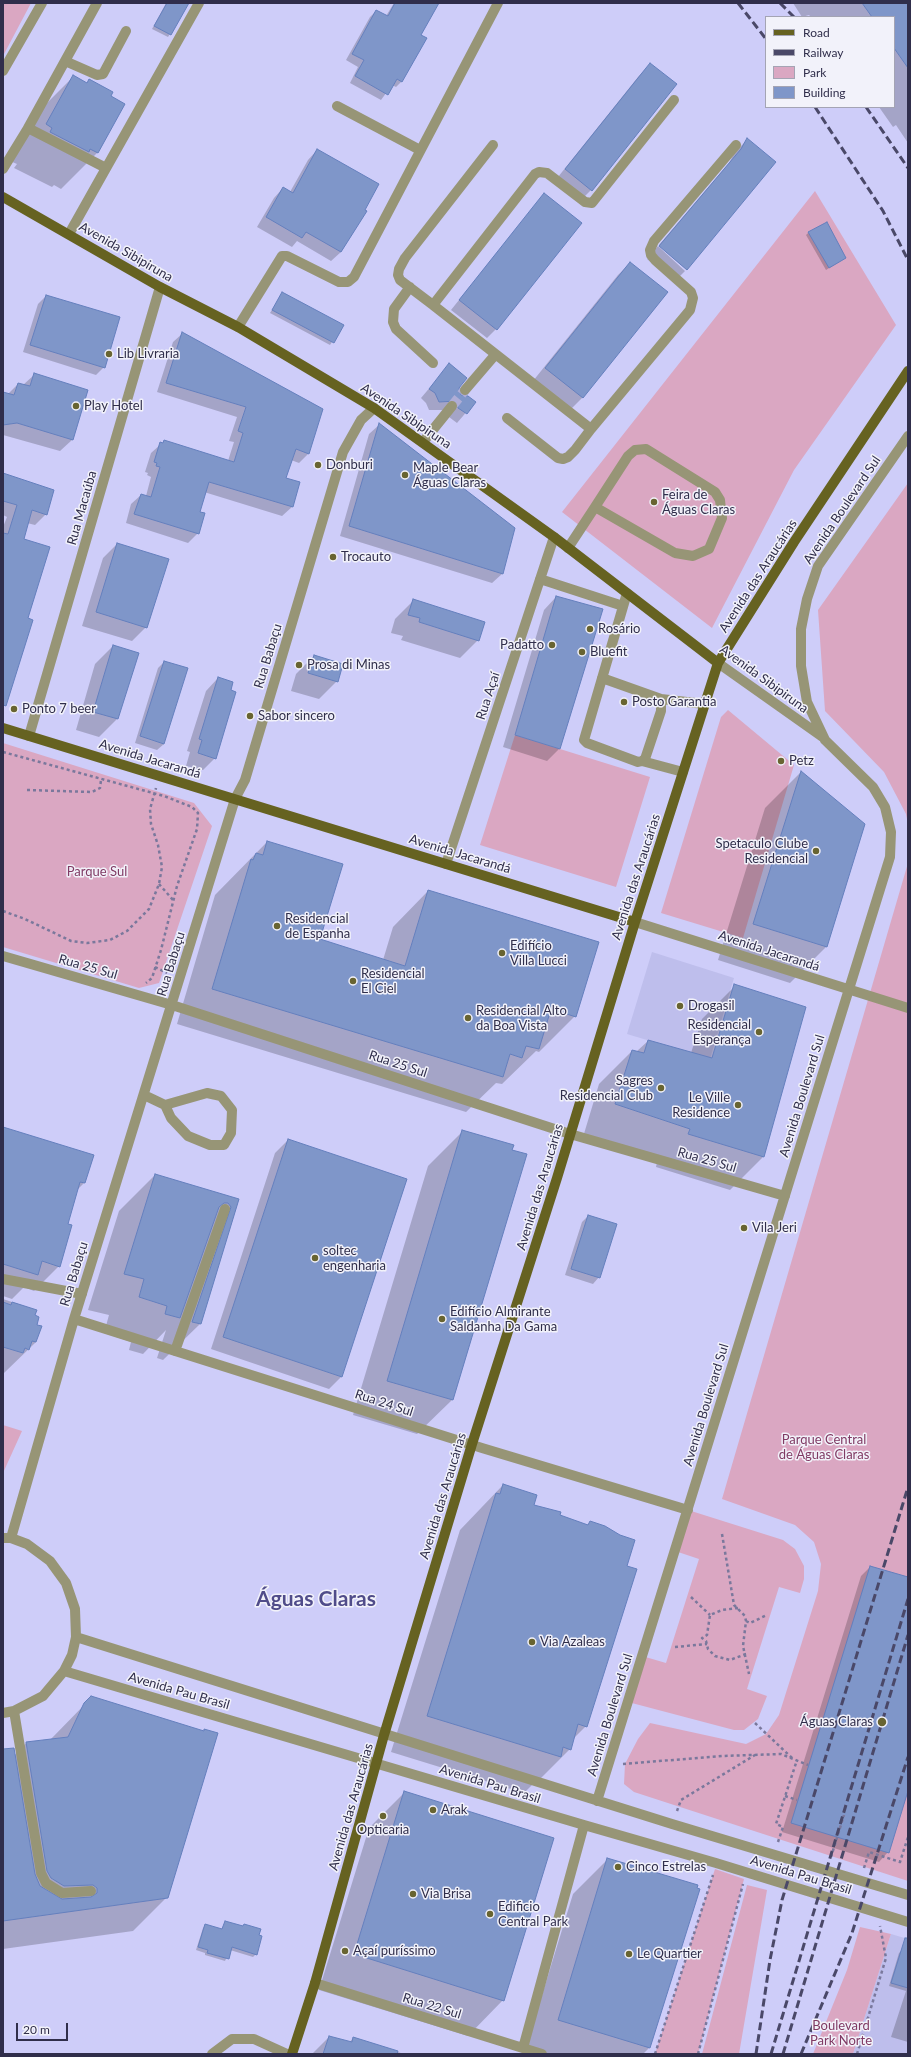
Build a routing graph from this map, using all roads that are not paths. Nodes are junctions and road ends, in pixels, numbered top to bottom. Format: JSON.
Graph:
{"nodes":[{"id":1,"x":42,"y":3,"type":"edge"},
{"id":2,"x":97,"y":3,"type":"edge"},
{"id":3,"x":199,"y":3,"type":"edge"},
{"id":4,"x":498,"y":3,"type":"edge"},
{"id":5,"x":126,"y":31,"type":"dead end"},
{"id":6,"x":65,"y":61,"type":"junction"},
{"id":7,"x":3,"y":71,"type":"edge"},
{"id":8,"x":674,"y":100,"type":"dead end"},
{"id":9,"x":337,"y":106,"type":"dead end"},
{"id":10,"x":28,"y":128,"type":"junction"},
{"id":11,"x":493,"y":145,"type":"dead end"},
{"id":12,"x":736,"y":145,"type":"dead end"},
{"id":13,"x":420,"y":150,"type":"junction"},
{"id":14,"x":106,"y":168,"type":"junction"},
{"id":15,"x":3,"y":169,"type":"edge"},
{"id":16,"x":3,"y":198,"type":"edge"},
{"id":17,"x":69,"y":234,"type":"junction"},
{"id":18,"x":160,"y":287,"type":"junction"},
{"id":19,"x":410,"y":287,"type":"junction"},
{"id":20,"x":432,"y":305,"type":"junction"},
{"id":21,"x":238,"y":327,"type":"junction"},
{"id":22,"x":496,"y":355,"type":"junction"},
{"id":23,"x":433,"y":363,"type":"dead end"},
{"id":24,"x":908,"y":371,"type":"edge"},
{"id":25,"x":465,"y":390,"type":"tunnel mouth"},
{"id":26,"x":452,"y":406,"type":"tunnel mouth"},
{"id":27,"x":374,"y":408,"type":"junction"},
{"id":28,"x":507,"y":418,"type":"dead end"},
{"id":29,"x":591,"y":429,"type":"junction"},
{"id":30,"x":908,"y":436,"type":"edge"},
{"id":31,"x":423,"y":442,"type":"junction"},
{"id":32,"x":595,"y":506,"type":"junction"},
{"id":33,"x":554,"y":537,"type":"junction"},
{"id":34,"x":568,"y":548,"type":"junction"},
{"id":35,"x":540,"y":579,"type":"junction"},
{"id":36,"x":627,"y":593,"type":"junction"},
{"id":37,"x":623,"y":606,"type":"junction"},
{"id":38,"x":718,"y":662,"type":"junction"},
{"id":39,"x":602,"y":678,"type":"junction"},
{"id":40,"x":661,"y":699,"type":"junction"},
{"id":41,"x":704,"y":704,"type":"junction"},
{"id":42,"x":3,"y":728,"type":"edge"},
{"id":43,"x":29,"y":736,"type":"junction"},
{"id":44,"x":825,"y":740,"type":"junction"},
{"id":45,"x":642,"y":761,"type":"junction"},
{"id":46,"x":683,"y":772,"type":"junction"},
{"id":47,"x":235,"y":799,"type":"junction"},
{"id":48,"x":446,"y":864,"type":"junction"},
{"id":49,"x":635,"y":922,"type":"junction"},
{"id":50,"x":3,"y":956,"type":"edge"},
{"id":51,"x":849,"y":990,"type":"junction"},
{"id":52,"x":172,"y":1005,"type":"junction"},
{"id":53,"x":908,"y":1008,"type":"edge"},
{"id":54,"x":144,"y":1095,"type":"junction"},
{"id":55,"x":165,"y":1105,"type":"junction"},
{"id":56,"x":570,"y":1134,"type":"junction"},
{"id":57,"x":785,"y":1196,"type":"junction"},
{"id":58,"x":224,"y":1209,"type":"dead end"},
{"id":59,"x":3,"y":1279,"type":"edge"},
{"id":60,"x":82,"y":1294,"type":"junction"},
{"id":61,"x":74,"y":1319,"type":"junction"},
{"id":62,"x":175,"y":1351,"type":"junction"},
{"id":63,"x":472,"y":1444,"type":"junction"},
{"id":64,"x":688,"y":1510,"type":"junction"},
{"id":65,"x":7,"y":1538,"type":"edge"},
{"id":66,"x":76,"y":1637,"type":"junction"},
{"id":67,"x":64,"y":1671,"type":"junction"},
{"id":68,"x":14,"y":1711,"type":"junction"},
{"id":69,"x":3,"y":1712,"type":"edge"},
{"id":70,"x":384,"y":1735,"type":"junction"},
{"id":71,"x":376,"y":1762,"type":"junction"},
{"id":72,"x":597,"y":1801,"type":"junction"},
{"id":73,"x":584,"y":1826,"type":"junction"},
{"id":74,"x":91,"y":1891,"type":"dead end"},
{"id":75,"x":908,"y":1895,"type":"edge"},
{"id":76,"x":908,"y":1922,"type":"edge"},
{"id":77,"x":315,"y":1983,"type":"junction"},
{"id":78,"x":523,"y":2048,"type":"junction"},
{"id":79,"x":212,"y":2054,"type":"edge"},
{"id":80,"x":287,"y":2054,"type":"edge"},
{"id":81,"x":292,"y":2054,"type":"edge"},
{"id":82,"x":542,"y":2054,"type":"edge"}],
"edges":[{"from":1,"to":7,"type":"street"},
{"from":2,"to":6,"type":"street"},
{"from":3,"to":14,"type":"street"},
{"from":4,"to":13,"type":"street"},
{"from":5,"to":6,"type":"street"},
{"from":6,"to":10,"type":"street"},
{"from":8,"to":20,"type":"street"},
{"from":9,"to":13,"type":"street"},
{"from":10,"to":14,"type":"street"},
{"from":10,"to":15,"type":"street"},
{"from":11,"to":19,"type":"street"},
{"from":12,"to":29,"type":"street"},
{"from":13,"to":21,"type":"street"},
{"from":14,"to":17,"type":"street"},
{"from":16,"to":17,"type":"main road","name":"Avenida Sibipiruna"},
{"from":17,"to":18,"type":"main road","name":"Avenida Sibipiruna"},
{"from":18,"to":21,"type":"main road","name":"Avenida Sibipiruna"},
{"from":18,"to":43,"type":"street","name":"Rua Macaúba"},
{"from":19,"to":20,"type":"street"},
{"from":19,"to":23,"type":"street"},
{"from":20,"to":22,"type":"street"},
{"from":21,"to":27,"type":"main road","name":"Avenida Sibipiruna"},
{"from":22,"to":25,"type":"street"},
{"from":22,"to":29,"type":"street"},
{"from":24,"to":38,"type":"main road","name":"Avenida das Araucárias"},
{"from":26,"to":31,"type":"street"},
{"from":27,"to":31,"type":"main road","name":"Avenida Sibipiruna"},
{"from":27,"to":47,"type":"street","name":"Rua Babaçu"},
{"from":28,"to":29,"type":"street"},
{"from":30,"to":44,"type":"street","name":"Avenida Boulevard Sul"},
{"from":31,"to":33,"type":"main road","name":"Avenida Sibipiruna"},
{"from":32,"to":32,"type":"street"},
{"from":32,"to":34,"type":"street"},
{"from":33,"to":34,"type":"main road","name":"Avenida Sibipiruna"},
{"from":33,"to":35,"type":"street","name":"Rua Açaí"},
{"from":34,"to":36,"type":"main road","name":"Avenida Sibipiruna"},
{"from":35,"to":37,"type":"street"},
{"from":35,"to":48,"type":"street","name":"Rua Açaí"},
{"from":36,"to":37,"type":"street"},
{"from":36,"to":38,"type":"main road","name":"Avenida Sibipiruna"},
{"from":37,"to":39,"type":"street"},
{"from":38,"to":41,"type":"main road","name":"Avenida das Araucárias"},
{"from":38,"to":44,"type":"street","name":"Avenida Sibipiruna"},
{"from":39,"to":40,"type":"street"},
{"from":39,"to":45,"type":"street"},
{"from":40,"to":41,"type":"street"},
{"from":40,"to":45,"type":"street"},
{"from":41,"to":46,"type":"main road","name":"Avenida das Araucárias"},
{"from":42,"to":43,"type":"main road","name":"Avenida Jacarandá"},
{"from":43,"to":47,"type":"main road","name":"Avenida Jacarandá"},
{"from":44,"to":51,"type":"street","name":"Avenida Boulevard Sul"},
{"from":45,"to":46,"type":"street"},
{"from":46,"to":49,"type":"main road","name":"Avenida das Araucárias"},
{"from":47,"to":48,"type":"main road","name":"Avenida Jacarandá"},
{"from":47,"to":52,"type":"street","name":"Rua Babaçu"},
{"from":48,"to":49,"type":"main road","name":"Avenida Jacarandá"},
{"from":49,"to":51,"type":"street","name":"Avenida Jacarandá"},
{"from":49,"to":56,"type":"main road","name":"Avenida das Araucárias"},
{"from":50,"to":52,"type":"street","name":"Rua 25 Sul"},
{"from":51,"to":53,"type":"street","name":"Avenida Jacarandá"},
{"from":51,"to":57,"type":"street","name":"Avenida Boulevard Sul"},
{"from":52,"to":54,"type":"street","name":"Rua Babaçu"},
{"from":52,"to":56,"type":"street","name":"Rua 25 Sul"},
{"from":54,"to":55,"type":"street"},
{"from":54,"to":60,"type":"street","name":"Rua Babaçu"},
{"from":55,"to":55,"type":"street"},
{"from":56,"to":57,"type":"street","name":"Rua 25 Sul"},
{"from":56,"to":63,"type":"main road","name":"Avenida das Araucárias"},
{"from":57,"to":64,"type":"street","name":"Avenida Boulevard Sul"},
{"from":58,"to":62,"type":"street"},
{"from":59,"to":60,"type":"street"},
{"from":60,"to":61,"type":"street","name":"Rua Babaçu"},
{"from":61,"to":62,"type":"street","name":"Rua 24 Sul"},
{"from":61,"to":65,"type":"street","name":"Rua Babaçu"},
{"from":62,"to":63,"type":"street","name":"Rua 24 Sul"},
{"from":63,"to":64,"type":"street","name":"Rua 24 Sul"},
{"from":63,"to":70,"type":"main road","name":"Avenida das Araucárias"},
{"from":64,"to":72,"type":"street","name":"Avenida Boulevard Sul"},
{"from":65,"to":66,"type":"street"},
{"from":66,"to":67,"type":"street"},
{"from":66,"to":70,"type":"street","name":"Avenida Pau Brasil"},
{"from":67,"to":68,"type":"street"},
{"from":67,"to":71,"type":"street","name":"Avenida Pau Brasil"},
{"from":68,"to":69,"type":"street"},
{"from":68,"to":74,"type":"street"},
{"from":70,"to":71,"type":"main road","name":"Avenida das Araucárias"},
{"from":70,"to":72,"type":"street","name":"Avenida Pau Brasil"},
{"from":71,"to":73,"type":"street","name":"Avenida Pau Brasil"},
{"from":71,"to":77,"type":"main road","name":"Avenida das Araucárias"},
{"from":72,"to":75,"type":"street","name":"Avenida Pau Brasil"},
{"from":73,"to":76,"type":"street","name":"Avenida Pau Brasil"},
{"from":73,"to":78,"type":"street"},
{"from":77,"to":78,"type":"street","name":"Rua 22 Sul"},
{"from":77,"to":81,"type":"main road","name":"Avenida das Araucárias"},
{"from":78,"to":82,"type":"street","name":"Rua 22 Sul"},
{"from":79,"to":80,"type":"street"}]}
